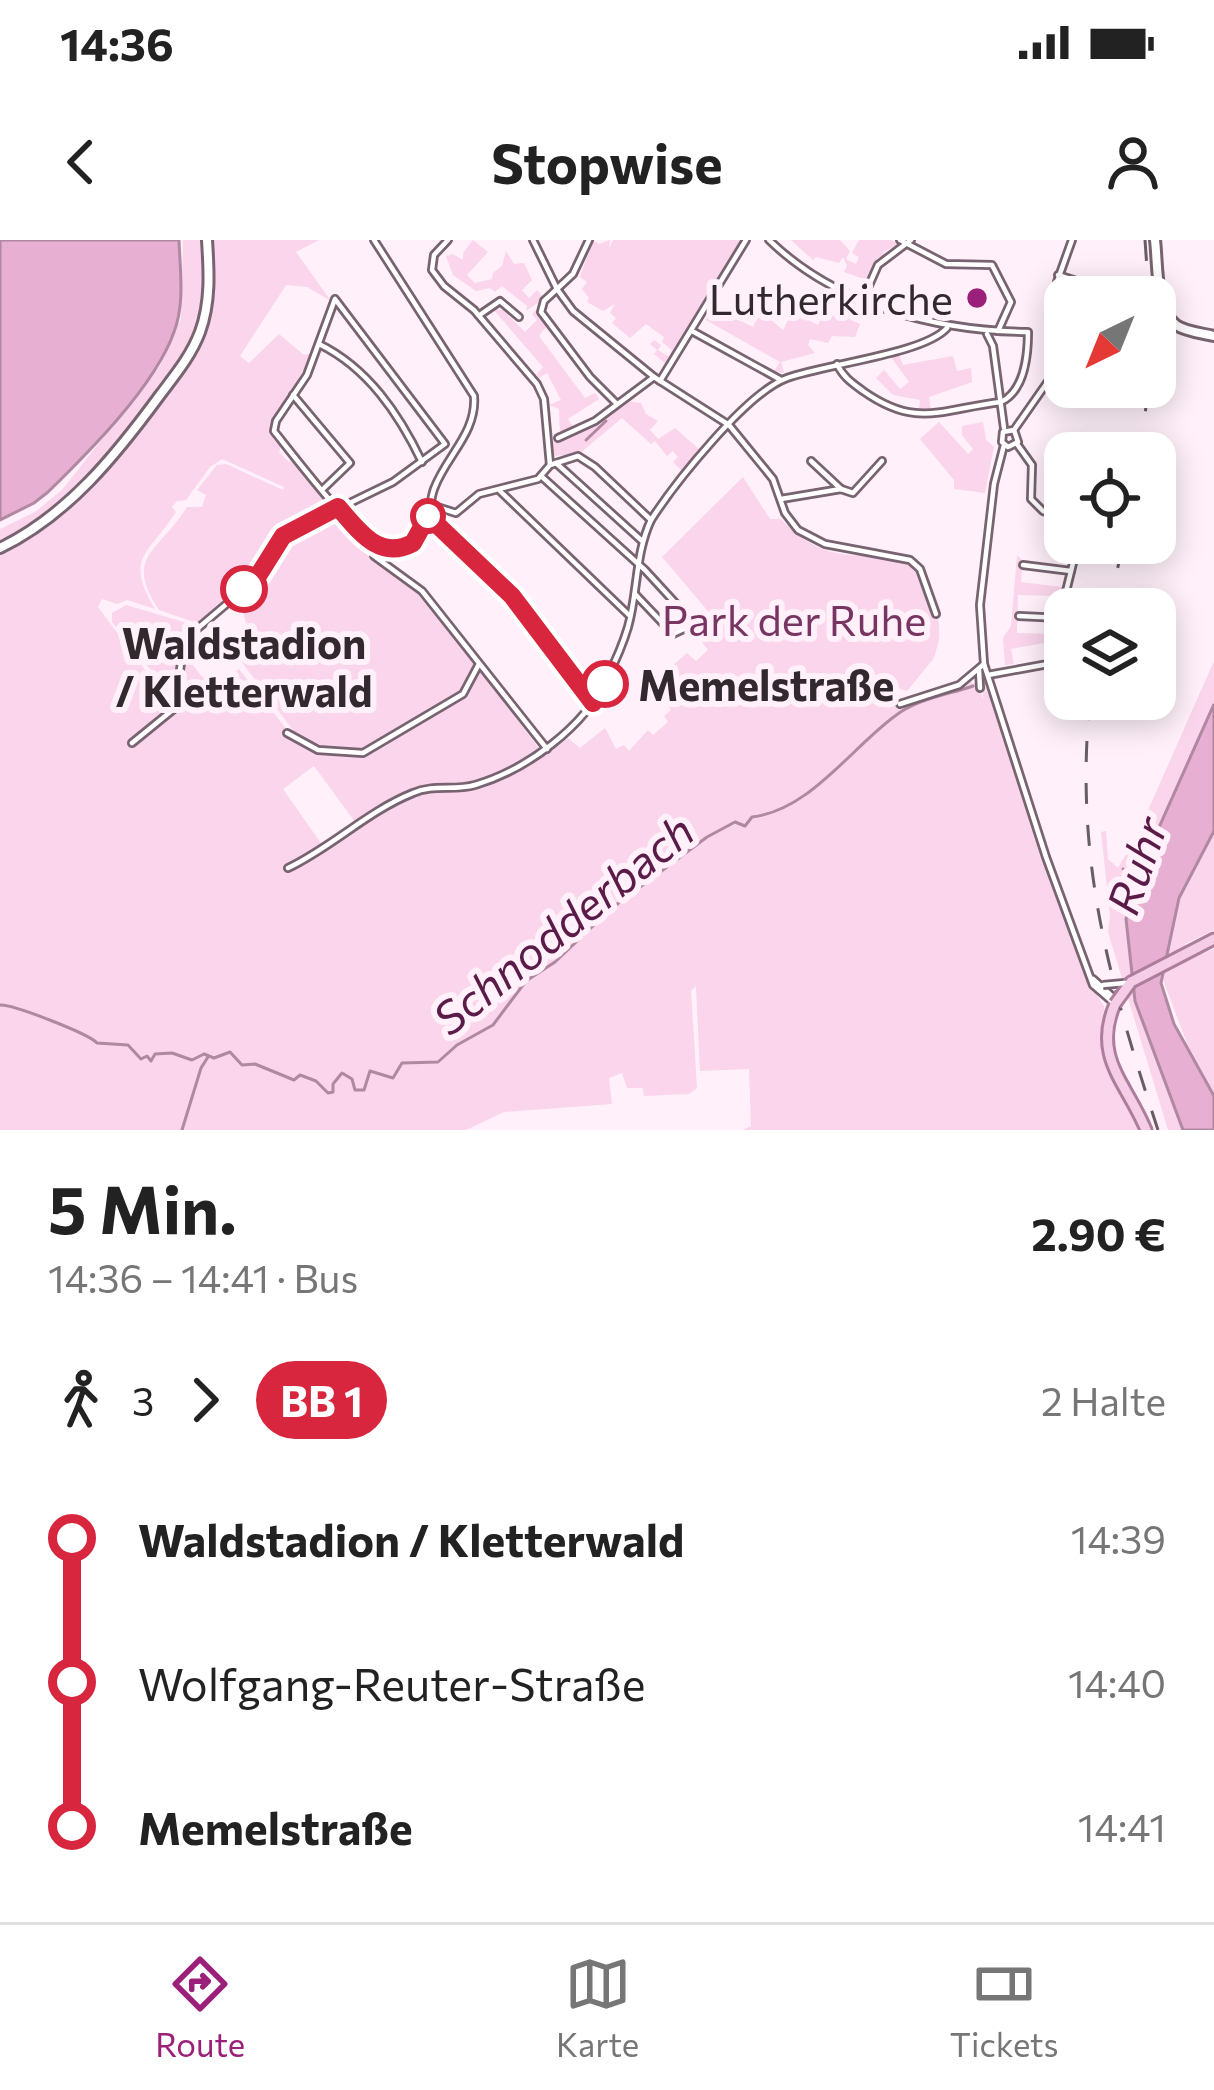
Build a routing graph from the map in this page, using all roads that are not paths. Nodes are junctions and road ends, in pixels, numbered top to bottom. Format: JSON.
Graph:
{"nodes":[{"id":1,"x":208,"y":240,"type":"edge"},
{"id":2,"x":374,"y":240,"type":"edge"},
{"id":3,"x":448,"y":240,"type":"edge"},
{"id":4,"x":532,"y":240,"type":"edge"},
{"id":5,"x":589,"y":240,"type":"edge"},
{"id":6,"x":746,"y":240,"type":"edge"},
{"id":7,"x":769,"y":240,"type":"edge"},
{"id":8,"x":1072,"y":240,"type":"edge"},
{"id":9,"x":1155,"y":240,"type":"edge"},
{"id":10,"x":906,"y":241,"type":"edge"},
{"id":11,"x":1058,"y":275,"type":"joint"},
{"id":12,"x":1061,"y":276,"type":"edge"},
{"id":13,"x":557,"y":290,"type":"junction"},
{"id":14,"x":863,"y":300,"type":"junction"},
{"id":15,"x":479,"y":316,"type":"junction"},
{"id":16,"x":519,"y":317,"type":"dead end"},
{"id":17,"x":947,"y":328,"type":"junction"},
{"id":18,"x":998,"y":331,"type":"junction"},
{"id":19,"x":692,"y":332,"type":"junction"},
{"id":20,"x":987,"y":334,"type":"junction"},
{"id":21,"x":1212,"y":335,"type":"edge"},
{"id":22,"x":319,"y":344,"type":"junction"},
{"id":23,"x":837,"y":364,"type":"junction"},
{"id":24,"x":657,"y":379,"type":"junction"},
{"id":25,"x":781,"y":380,"type":"junction"},
{"id":26,"x":1044,"y":391,"type":"edge"},
{"id":27,"x":293,"y":394,"type":"junction"},
{"id":28,"x":1000,"y":402,"type":"junction"},
{"id":29,"x":616,"y":403,"type":"junction"},
{"id":30,"x":729,"y":424,"type":"junction"},
{"id":31,"x":1010,"y":430,"type":"junction"},
{"id":32,"x":558,"y":438,"type":"dead end"},
{"id":33,"x":1017,"y":444,"type":"junction"},
{"id":34,"x":1004,"y":445,"type":"junction"},
{"id":35,"x":811,"y":461,"type":"dead end"},
{"id":36,"x":882,"y":461,"type":"dead end"},
{"id":37,"x":422,"y":462,"type":"junction"},
{"id":38,"x":553,"y":464,"type":"junction"},
{"id":39,"x":541,"y":476,"type":"junction"},
{"id":40,"x":323,"y":489,"type":"junction"},
{"id":41,"x":499,"y":489,"type":"junction"},
{"id":42,"x":841,"y":489,"type":"junction"},
{"id":43,"x":782,"y":499,"type":"junction"},
{"id":44,"x":430,"y":505,"type":"junction"},
{"id":45,"x":338,"y":507,"type":"junction"},
{"id":46,"x":1044,"y":511,"type":"edge"},
{"id":47,"x":428,"y":516,"type":"junction"},
{"id":48,"x":651,"y":520,"type":"junction"},
{"id":49,"x":642,"y":540,"type":"junction"},
{"id":50,"x":374,"y":544,"type":"junction"},
{"id":51,"x":0,"y":548,"type":"edge"},
{"id":52,"x":1074,"y":564,"type":"edge"},
{"id":53,"x":1023,"y":565,"type":"dead end"},
{"id":54,"x":638,"y":566,"type":"junction"},
{"id":55,"x":1072,"y":571,"type":"junction"},
{"id":56,"x":1068,"y":588,"type":"edge"},
{"id":57,"x":634,"y":592,"type":"junction"},
{"id":58,"x":936,"y":614,"type":"dead end"},
{"id":59,"x":630,"y":616,"type":"junction"},
{"id":60,"x":1018,"y":616,"type":"dead end"},
{"id":61,"x":1044,"y":617,"type":"edge"},
{"id":62,"x":479,"y":664,"type":"junction"},
{"id":63,"x":1044,"y":666,"type":"edge"},
{"id":64,"x":981,"y":667,"type":"junction"},
{"id":65,"x":988,"y":674,"type":"junction"},
{"id":66,"x":980,"y":688,"type":"dead end"},
{"id":67,"x":593,"y":703,"type":"junction"},
{"id":68,"x":900,"y":704,"type":"dead end"},
{"id":69,"x":286,"y":733,"type":"dead end"},
{"id":70,"x":132,"y":743,"type":"dead end"},
{"id":71,"x":547,"y":749,"type":"junction"},
{"id":72,"x":288,"y":868,"type":"dead end"},
{"id":73,"x":1214,"y":939,"type":"edge"},
{"id":74,"x":1093,"y":979,"type":"junction"},
{"id":75,"x":1131,"y":982,"type":"junction"},
{"id":76,"x":1103,"y":985,"type":"junction"},
{"id":77,"x":1111,"y":1006,"type":"junction"},
{"id":78,"x":1146,"y":1130,"type":"edge"}],
"edges":[{"from":1,"to":51,"type":"main road"},
{"from":2,"to":44,"type":"street"},
{"from":3,"to":15,"type":"street"},
{"from":4,"to":13,"type":"street"},
{"from":5,"to":13,"type":"street"},
{"from":6,"to":19,"type":"street"},
{"from":7,"to":14,"type":"street"},
{"from":8,"to":11,"type":"street"},
{"from":9,"to":21,"type":"main road"},
{"from":10,"to":14,"type":"street"},
{"from":10,"to":18,"type":"street"},
{"from":11,"to":12,"type":"street"},
{"from":13,"to":24,"type":"street"},
{"from":13,"to":29,"type":"street"},
{"from":14,"to":17,"type":"street"},
{"from":15,"to":16,"type":"street"},
{"from":15,"to":38,"type":"street"},
{"from":17,"to":20,"type":"street"},
{"from":17,"to":23,"type":"street"},
{"from":18,"to":20,"type":"street"},
{"from":18,"to":28,"type":"street"},
{"from":19,"to":24,"type":"street"},
{"from":19,"to":25,"type":"street"},
{"from":20,"to":28,"type":"street"},
{"from":22,"to":27,"type":"street"},
{"from":22,"to":37,"type":"street"},
{"from":22,"to":37,"type":"street"},
{"from":23,"to":25,"type":"street"},
{"from":23,"to":28,"type":"street"},
{"from":24,"to":29,"type":"street"},
{"from":24,"to":30,"type":"street"},
{"from":25,"to":30,"type":"street"},
{"from":26,"to":31,"type":"street"},
{"from":27,"to":40,"type":"street"},
{"from":27,"to":40,"type":"street"},
{"from":28,"to":31,"type":"street"},
{"from":29,"to":32,"type":"street"},
{"from":30,"to":43,"type":"street"},
{"from":30,"to":48,"type":"street"},
{"from":31,"to":33,"type":"street"},
{"from":31,"to":34,"type":"street"},
{"from":33,"to":34,"type":"street"},
{"from":33,"to":46,"type":"street"},
{"from":34,"to":64,"type":"street"},
{"from":35,"to":42,"type":"street"},
{"from":36,"to":42,"type":"street"},
{"from":37,"to":45,"type":"street"},
{"from":38,"to":39,"type":"street"},
{"from":38,"to":48,"type":"street"},
{"from":38,"to":49,"type":"street"},
{"from":39,"to":41,"type":"street"},
{"from":39,"to":54,"type":"street"},
{"from":40,"to":45,"type":"street"},
{"from":41,"to":44,"type":"street"},
{"from":41,"to":59,"type":"street"},
{"from":42,"to":43,"type":"street"},
{"from":43,"to":58,"type":"street"},
{"from":44,"to":47,"type":"street"},
{"from":45,"to":50,"type":"street"},
{"from":45,"to":70,"type":"street"},
{"from":47,"to":50,"type":"street"},
{"from":47,"to":67,"type":"street"},
{"from":48,"to":49,"type":"street"},
{"from":49,"to":54,"type":"street"},
{"from":50,"to":62,"type":"street"},
{"from":52,"to":55,"type":"street"},
{"from":53,"to":55,"type":"street"},
{"from":54,"to":57,"type":"street"},
{"from":54,"to":57,"type":"street"},
{"from":55,"to":56,"type":"street"},
{"from":57,"to":59,"type":"street"},
{"from":59,"to":67,"type":"street"},
{"from":60,"to":61,"type":"street"},
{"from":62,"to":69,"type":"street"},
{"from":62,"to":71,"type":"street"},
{"from":63,"to":65,"type":"street"},
{"from":64,"to":65,"type":"street"},
{"from":64,"to":66,"type":"street"},
{"from":64,"to":68,"type":"street"},
{"from":65,"to":74,"type":"street"},
{"from":67,"to":71,"type":"street"},
{"from":71,"to":72,"type":"street"},
{"from":73,"to":75,"type":"main road"},
{"from":74,"to":76,"type":"street"},
{"from":74,"to":77,"type":"street"},
{"from":75,"to":76,"type":"street","bridge":true},
{"from":75,"to":77,"type":"main road","bridge":true},
{"from":76,"to":77,"type":"street","bridge":true},
{"from":77,"to":78,"type":"main road"}]}
